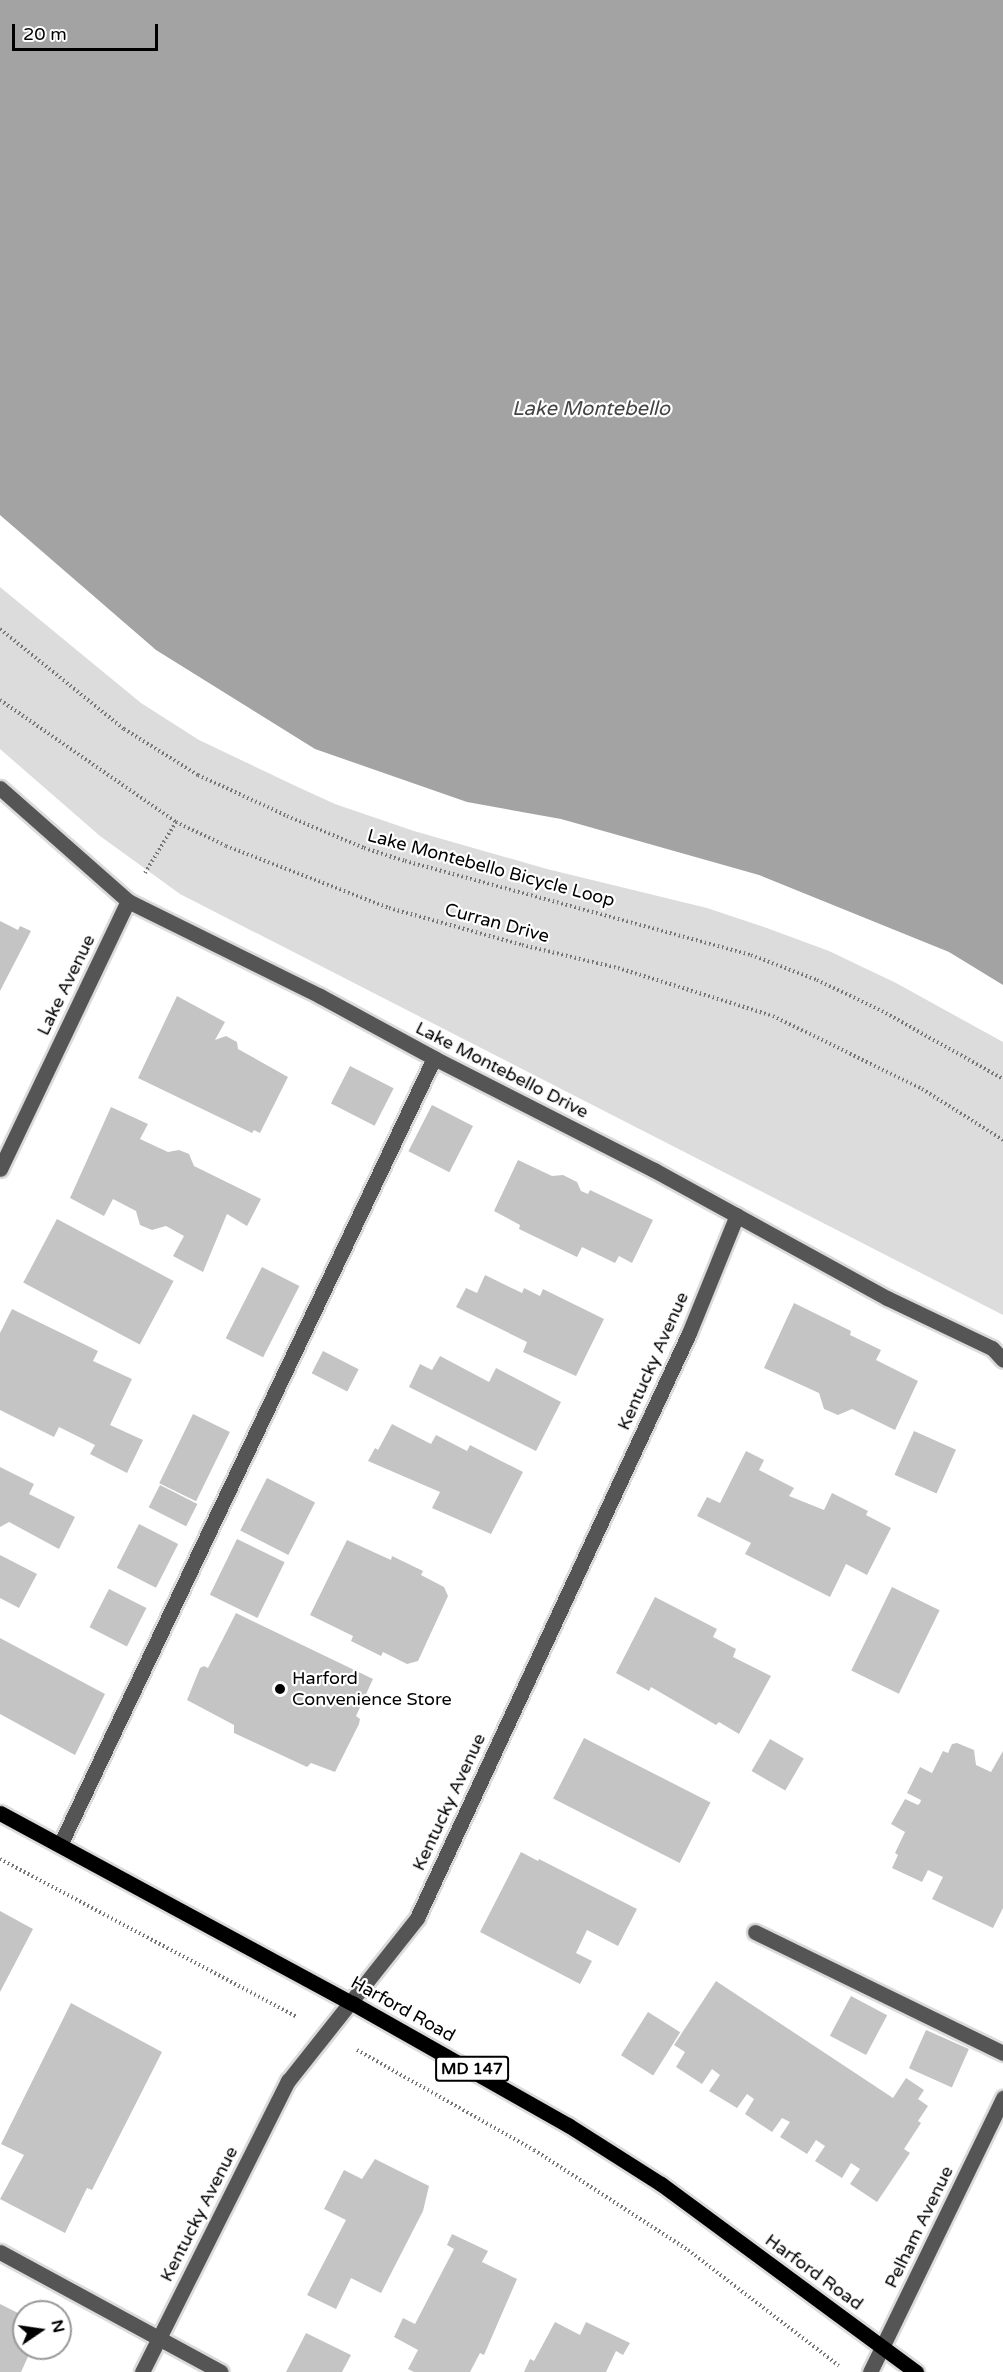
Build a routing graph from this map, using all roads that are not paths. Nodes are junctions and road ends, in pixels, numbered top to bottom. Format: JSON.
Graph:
{"nodes":[{"id":1,"x":0,"y":788,"type":"edge"},
{"id":2,"x":128,"y":901,"type":"junction"},
{"id":3,"x":434,"y":1058,"type":"junction"},
{"id":4,"x":0,"y":1169,"type":"edge"},
{"id":5,"x":736,"y":1215,"type":"junction"},
{"id":6,"x":1003,"y":1360,"type":"edge"},
{"id":7,"x":0,"y":1813,"type":"edge"},
{"id":8,"x":60,"y":1845,"type":"junction"},
{"id":9,"x":755,"y":1932,"type":"dead end"},
{"id":10,"x":352,"y":2002,"type":"junction"},
{"id":11,"x":1003,"y":2053,"type":"edge"},
{"id":12,"x":1003,"y":2098,"type":"edge"},
{"id":13,"x":0,"y":2252,"type":"edge"},
{"id":14,"x":158,"y":2339,"type":"junction"},
{"id":15,"x":883,"y":2347,"type":"junction"},
{"id":16,"x":142,"y":2372,"type":"edge"},
{"id":17,"x":221,"y":2372,"type":"edge"},
{"id":18,"x":870,"y":2372,"type":"edge"},
{"id":19,"x":916,"y":2372,"type":"edge"}],
"edges":[{"from":1,"to":2,"type":"street","name":"Lake Montebello Drive"},
{"from":2,"to":3,"type":"street","name":"Lake Montebello Drive"},
{"from":2,"to":4,"type":"street","name":"Lake Avenue"},
{"from":3,"to":5,"type":"street","name":"Lake Montebello Drive"},
{"from":3,"to":8,"type":"street"},
{"from":5,"to":6,"type":"street","name":"Lake Montebello Drive"},
{"from":5,"to":10,"type":"street","name":"Kentucky Avenue"},
{"from":7,"to":8,"type":"main road","name":"Harford Road","number":"MD 147"},
{"from":8,"to":10,"type":"main road","name":"Harford Road","number":"MD 147"},
{"from":9,"to":11,"type":"street"},
{"from":10,"to":14,"type":"street","name":"Kentucky Avenue"},
{"from":10,"to":15,"type":"main road","name":"Harford Road","number":"MD 147"},
{"from":12,"to":15,"type":"street","name":"Pelham Avenue"},
{"from":13,"to":14,"type":"street"},
{"from":14,"to":16,"type":"street","name":"Kentucky Avenue"},
{"from":14,"to":17,"type":"street"},
{"from":15,"to":18,"type":"street","name":"Pelham Avenue"},
{"from":15,"to":19,"type":"main road","name":"Harford Road","number":"MD 147"}]}
